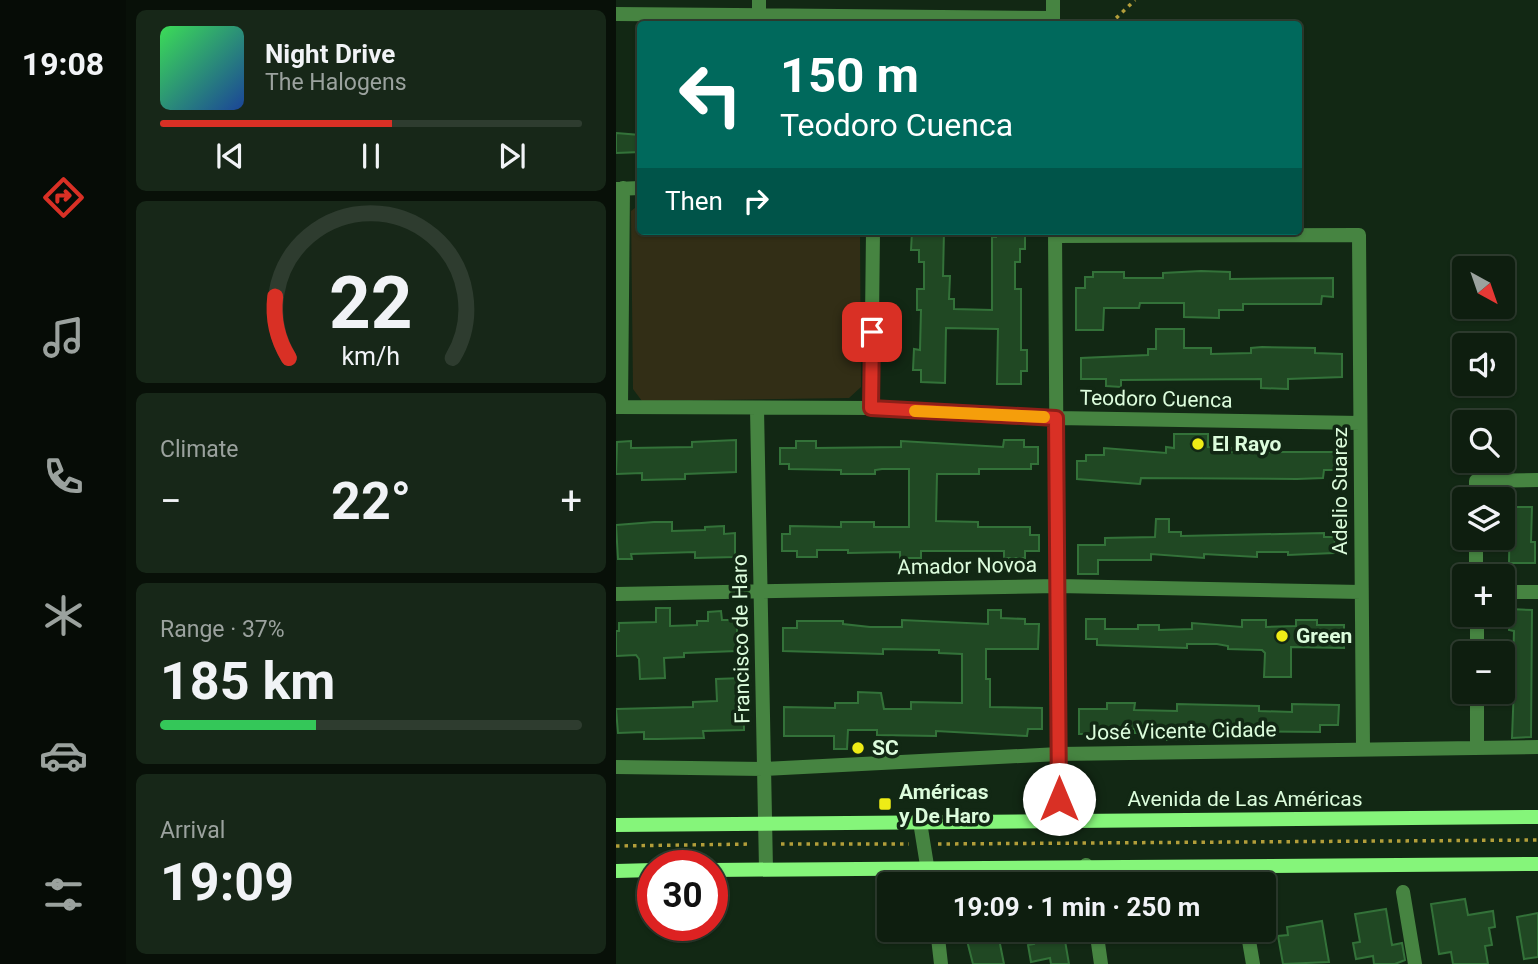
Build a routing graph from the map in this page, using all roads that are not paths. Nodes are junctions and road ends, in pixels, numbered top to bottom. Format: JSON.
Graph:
{"nodes":[{"id":1,"x":1053,"y":0,"type":"edge"},
{"id":2,"x":759,"y":13,"type":"edge"},
{"id":3,"x":616,"y":14,"type":"edge"},
{"id":4,"x":1053,"y":21,"type":"edge"},
{"id":5,"x":620,"y":188,"type":"edge"},
{"id":6,"x":873,"y":235,"type":"edge"},
{"id":7,"x":1055,"y":235,"type":"edge"},
{"id":8,"x":1302,"y":235,"type":"edge"},
{"id":9,"x":619,"y":407,"type":"edge"},
{"id":10,"x":871,"y":408,"type":"junction"},
{"id":11,"x":757,"y":409,"type":"junction"},
{"id":12,"x":1056,"y":418,"type":"junction"},
{"id":13,"x":1360,"y":423,"type":"junction"},
{"id":14,"x":1538,"y":480,"type":"edge"},
{"id":15,"x":1476,"y":487,"type":"edge"},
{"id":16,"x":1058,"y":586,"type":"junction"},
{"id":17,"x":761,"y":589,"type":"junction"},
{"id":18,"x":1361,"y":592,"type":"junction"},
{"id":19,"x":1515,"y":592,"type":"edge"},
{"id":20,"x":1538,"y":592,"type":"edge"},
{"id":21,"x":616,"y":594,"type":"edge"},
{"id":22,"x":1477,"y":704,"type":"edge"},
{"id":23,"x":1478,"y":747,"type":"junction"},
{"id":24,"x":1538,"y":747,"type":"edge"},
{"id":25,"x":1363,"y":748,"type":"junction"},
{"id":26,"x":1059,"y":754,"type":"junction"},
{"id":27,"x":616,"y":767,"type":"edge"},
{"id":28,"x":764,"y":769,"type":"junction"},
{"id":29,"x":1538,"y":817,"type":"edge"},
{"id":30,"x":1059,"y":821,"type":"junction"},
{"id":31,"x":920,"y":822,"type":"junction"},
{"id":32,"x":765,"y":824,"type":"junction"},
{"id":33,"x":616,"y":825,"type":"edge"},
{"id":34,"x":1538,"y":864,"type":"edge"},
{"id":35,"x":1086,"y":865,"type":"junction"},
{"id":36,"x":928,"y":866,"type":"junction"},
{"id":37,"x":766,"y":869,"type":"junction"},
{"id":38,"x":637,"y":870,"type":"edge"},
{"id":39,"x":728,"y":870,"type":"edge"},
{"id":40,"x":616,"y":871,"type":"edge"},
{"id":41,"x":929,"y":872,"type":"edge"},
{"id":42,"x":1087,"y":872,"type":"edge"},
{"id":43,"x":1404,"y":892,"type":"dead end"},
{"id":44,"x":939,"y":942,"type":"edge"},
{"id":45,"x":1098,"y":942,"type":"edge"},
{"id":46,"x":1250,"y":942,"type":"edge"},
{"id":47,"x":942,"y":964,"type":"edge"},
{"id":48,"x":1101,"y":964,"type":"edge"},
{"id":49,"x":1254,"y":964,"type":"edge"},
{"id":50,"x":1415,"y":964,"type":"edge"}],
"edges":[{"from":1,"to":4,"type":"street"},
{"from":2,"to":3,"type":"street"},
{"from":2,"to":4,"type":"street"},
{"from":5,"to":9,"type":"street"},
{"from":6,"to":10,"type":"street"},
{"from":7,"to":12,"type":"street"},
{"from":8,"to":13,"type":"street","name":"Adelio Suarez"},
{"from":9,"to":11,"type":"street","name":"Teodoro Cuenca"},
{"from":10,"to":11,"type":"street","name":"Teodoro Cuenca"},
{"from":10,"to":12,"type":"street","name":"Teodoro Cuenca"},
{"from":11,"to":17,"type":"street","name":"Francisco de Haro"},
{"from":12,"to":13,"type":"street","name":"Teodoro Cuenca"},
{"from":12,"to":16,"type":"street"},
{"from":13,"to":18,"type":"street","name":"Adelio Suarez"},
{"from":14,"to":15,"type":"street"},
{"from":16,"to":17,"type":"street","name":"Amador Novoa"},
{"from":16,"to":18,"type":"street","name":"Amador Novoa"},
{"from":16,"to":26,"type":"street"},
{"from":17,"to":21,"type":"street","name":"Amador Novoa"},
{"from":17,"to":28,"type":"street","name":"Francisco de Haro"},
{"from":18,"to":25,"type":"street","name":"Adelio Suarez"},
{"from":19,"to":20,"type":"street"},
{"from":22,"to":23,"type":"street"},
{"from":23,"to":24,"type":"street","name":"José Vicente Cidade"},
{"from":23,"to":25,"type":"street","name":"José Vicente Cidade"},
{"from":25,"to":26,"type":"street","name":"José Vicente Cidade"},
{"from":26,"to":28,"type":"street","name":"José Vicente Cidade"},
{"from":26,"to":30,"type":"street"},
{"from":27,"to":28,"type":"street","name":"José Vicente Cidade"},
{"from":28,"to":32,"type":"street","name":"Francisco de Haro"},
{"from":29,"to":30,"type":"main road","name":"Avenida de Las Américas"},
{"from":30,"to":31,"type":"main road","name":"Avenida de Las Américas"},
{"from":31,"to":32,"type":"main road","name":"Avenida de Las Américas"},
{"from":31,"to":36,"type":"street"},
{"from":32,"to":33,"type":"main road","name":"Avenida de Las Américas"},
{"from":32,"to":37,"type":"street","name":"Francisco de Haro"},
{"from":34,"to":35,"type":"main road"},
{"from":35,"to":36,"type":"main road"},
{"from":35,"to":42,"type":"street"},
{"from":36,"to":37,"type":"main road"},
{"from":36,"to":41,"type":"street"},
{"from":37,"to":39,"type":"main road"},
{"from":38,"to":40,"type":"main road"},
{"from":43,"to":50,"type":"street"},
{"from":44,"to":47,"type":"street"},
{"from":45,"to":48,"type":"street"},
{"from":46,"to":49,"type":"street"}]}
